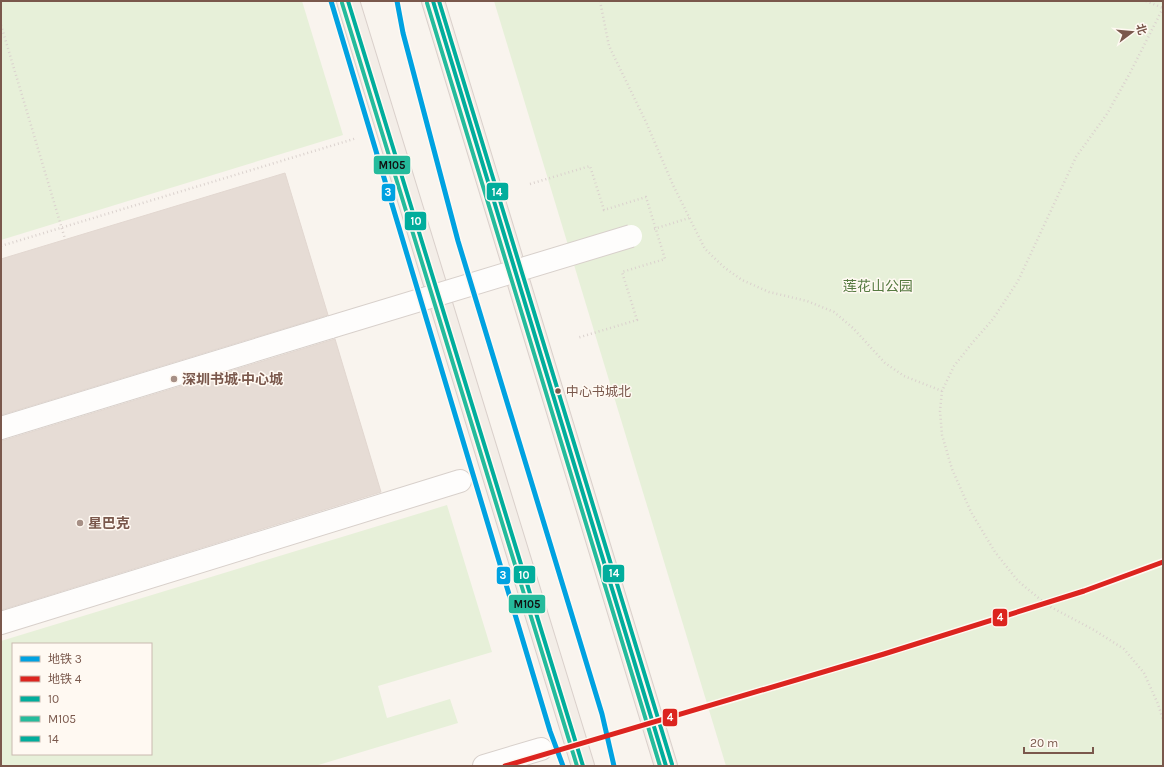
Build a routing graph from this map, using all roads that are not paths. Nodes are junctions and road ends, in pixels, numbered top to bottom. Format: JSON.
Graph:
{"nodes":[{"id":1,"x":348,"y":1,"type":"edge"},
{"id":2,"x":433,"y":1,"type":"edge"},
{"id":3,"x":631,"y":236,"type":"road end"},
{"id":4,"x":1,"y":428,"type":"edge"},
{"id":5,"x":460,"y":481,"type":"dead end"},
{"id":6,"x":1,"y":623,"type":"edge"},
{"id":7,"x":541,"y":749,"type":"dead end"},
{"id":8,"x":484,"y":766,"type":"edge"},
{"id":9,"x":583,"y":766,"type":"edge"},
{"id":10,"x":666,"y":766,"type":"edge"}],
"edges":[{"from":1,"to":9,"type":"main road"},
{"from":2,"to":10,"type":"main road"},
{"from":3,"to":4,"type":"street","bridge":true},
{"from":5,"to":6,"type":"street"},
{"from":7,"to":8,"type":"street"}]}
